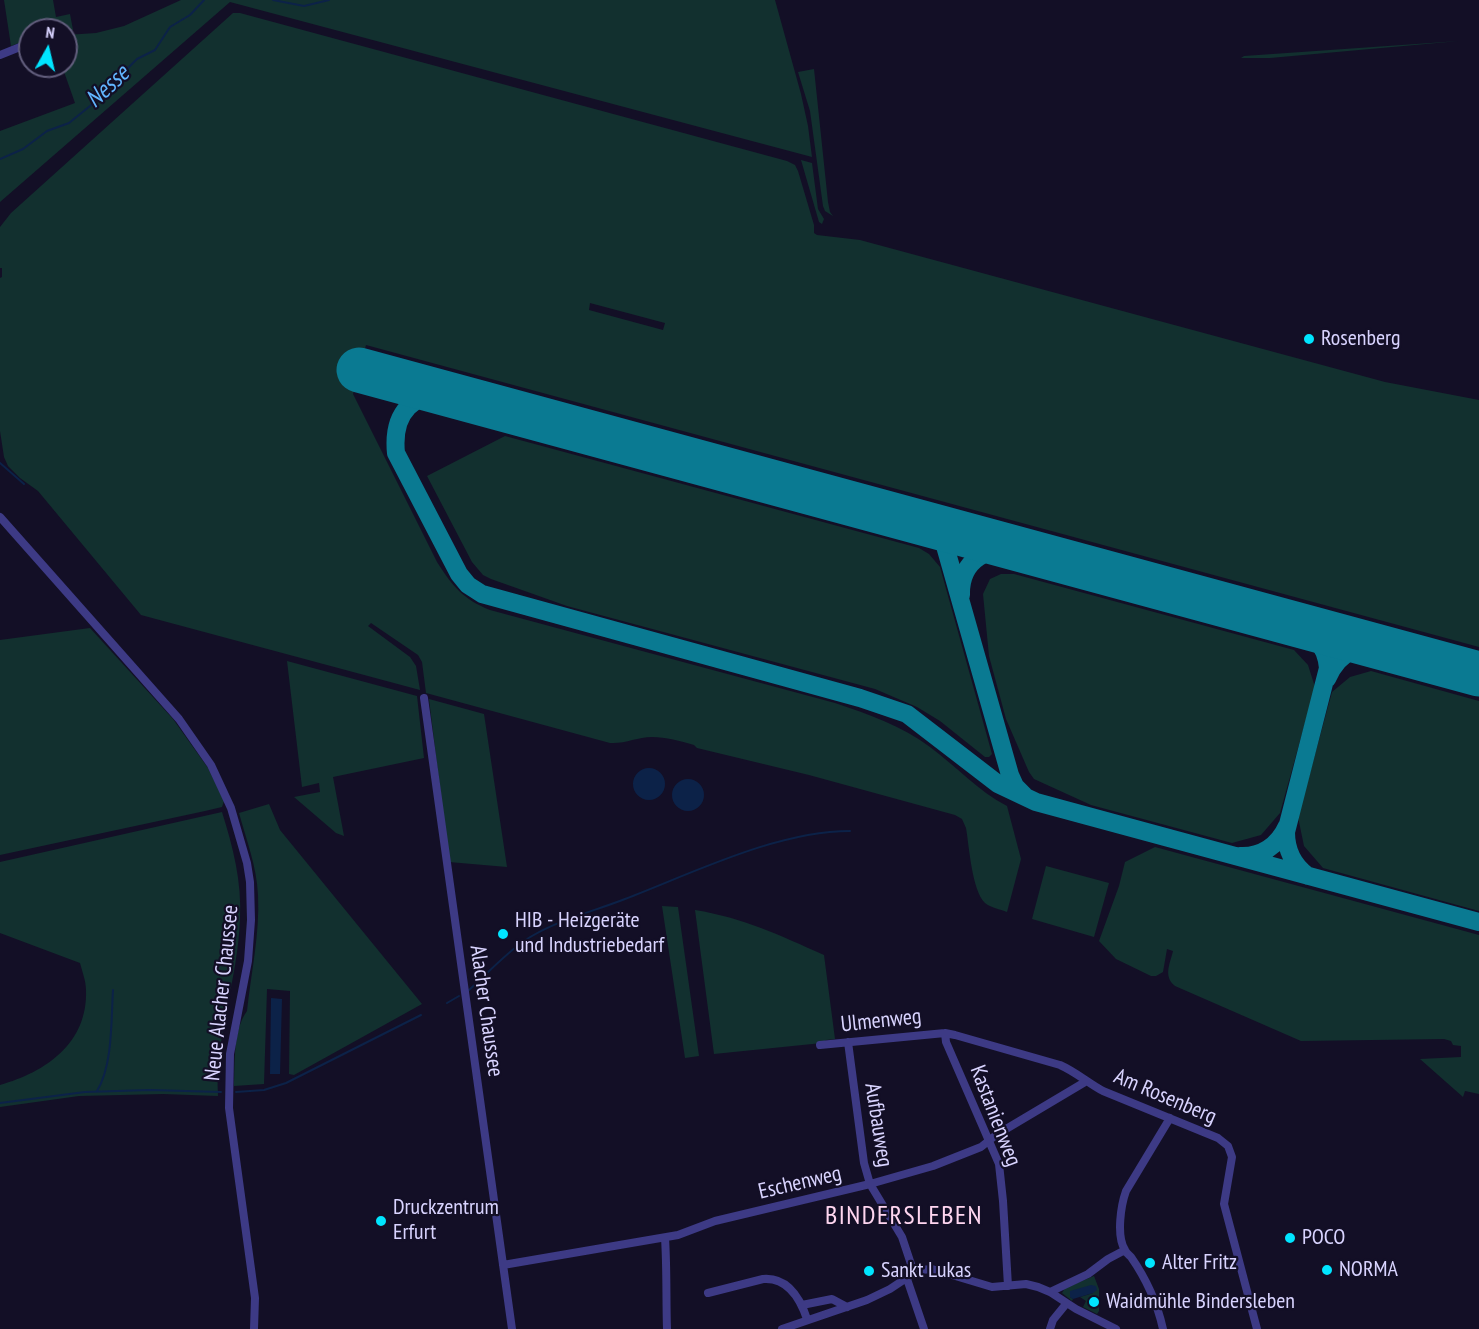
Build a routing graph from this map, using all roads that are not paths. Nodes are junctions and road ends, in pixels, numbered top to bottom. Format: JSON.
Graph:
{"nodes":[{"id":1,"x":18,"y":48,"type":"edge"},
{"id":2,"x":0,"y":55,"type":"edge"},
{"id":3,"x":0,"y":516,"type":"edge"},
{"id":4,"x":424,"y":698,"type":"dead end"},
{"id":5,"x":945,"y":1033,"type":"junction"},
{"id":6,"x":848,"y":1042,"type":"junction"},
{"id":7,"x":820,"y":1046,"type":"dead end"},
{"id":8,"x":1085,"y":1082,"type":"junction"},
{"id":9,"x":1170,"y":1118,"type":"junction"},
{"id":10,"x":990,"y":1142,"type":"junction"},
{"id":11,"x":870,"y":1184,"type":"junction"},
{"id":12,"x":665,"y":1238,"type":"junction"},
{"id":13,"x":1125,"y":1250,"type":"junction"},
{"id":14,"x":503,"y":1265,"type":"junction"},
{"id":15,"x":910,"y":1276,"type":"junction"},
{"id":16,"x":1008,"y":1286,"type":"junction"},
{"id":17,"x":1050,"y":1292,"type":"junction"},
{"id":18,"x":708,"y":1293,"type":"dead end"},
{"id":19,"x":1066,"y":1304,"type":"junction"},
{"id":20,"x":802,"y":1305,"type":"junction"},
{"id":21,"x":847,"y":1306,"type":"junction"},
{"id":22,"x":807,"y":1319,"type":"junction"},
{"id":23,"x":254,"y":1329,"type":"edge"},
{"id":24,"x":512,"y":1329,"type":"edge"},
{"id":25,"x":667,"y":1329,"type":"edge"},
{"id":26,"x":782,"y":1329,"type":"edge"},
{"id":27,"x":924,"y":1329,"type":"edge"},
{"id":28,"x":1050,"y":1329,"type":"edge"},
{"id":29,"x":1116,"y":1329,"type":"edge"},
{"id":30,"x":1163,"y":1329,"type":"edge"},
{"id":31,"x":1257,"y":1329,"type":"edge"}],
"edges":[{"from":1,"to":2,"type":"street"},
{"from":3,"to":23,"type":"street","name":"Neue Alacher Chaussee"},
{"from":4,"to":14,"type":"street","name":"Alacher Chaussee"},
{"from":5,"to":6,"type":"street","name":"Ulmenweg"},
{"from":5,"to":8,"type":"street","name":"Am Rosenberg"},
{"from":5,"to":10,"type":"street","name":"Kastanienweg"},
{"from":6,"to":7,"type":"street","name":"Ulmenweg"},
{"from":6,"to":11,"type":"street","name":"Aufbauweg"},
{"from":8,"to":9,"type":"street","name":"Am Rosenberg"},
{"from":8,"to":10,"type":"street","name":"Eschenweg"},
{"from":9,"to":13,"type":"street"},
{"from":9,"to":31,"type":"street","name":"Am Rosenberg"},
{"from":10,"to":11,"type":"street","name":"Eschenweg"},
{"from":10,"to":16,"type":"street","name":"Kastanienweg"},
{"from":11,"to":12,"type":"street","name":"Eschenweg"},
{"from":11,"to":15,"type":"street","name":"Aufbauweg"},
{"from":12,"to":14,"type":"street","name":"Eschenweg"},
{"from":12,"to":25,"type":"street"},
{"from":13,"to":17,"type":"street"},
{"from":13,"to":30,"type":"street"},
{"from":14,"to":24,"type":"street","name":"Alacher Chaussee"},
{"from":15,"to":16,"type":"street"},
{"from":15,"to":21,"type":"street"},
{"from":15,"to":27,"type":"street","name":"Aufbauweg"},
{"from":16,"to":17,"type":"street"},
{"from":17,"to":19,"type":"street"},
{"from":18,"to":20,"type":"street"},
{"from":19,"to":28,"type":"street"},
{"from":19,"to":29,"type":"street"},
{"from":20,"to":21,"type":"street"},
{"from":20,"to":22,"type":"street"},
{"from":21,"to":22,"type":"street"},
{"from":22,"to":26,"type":"street"}]}
